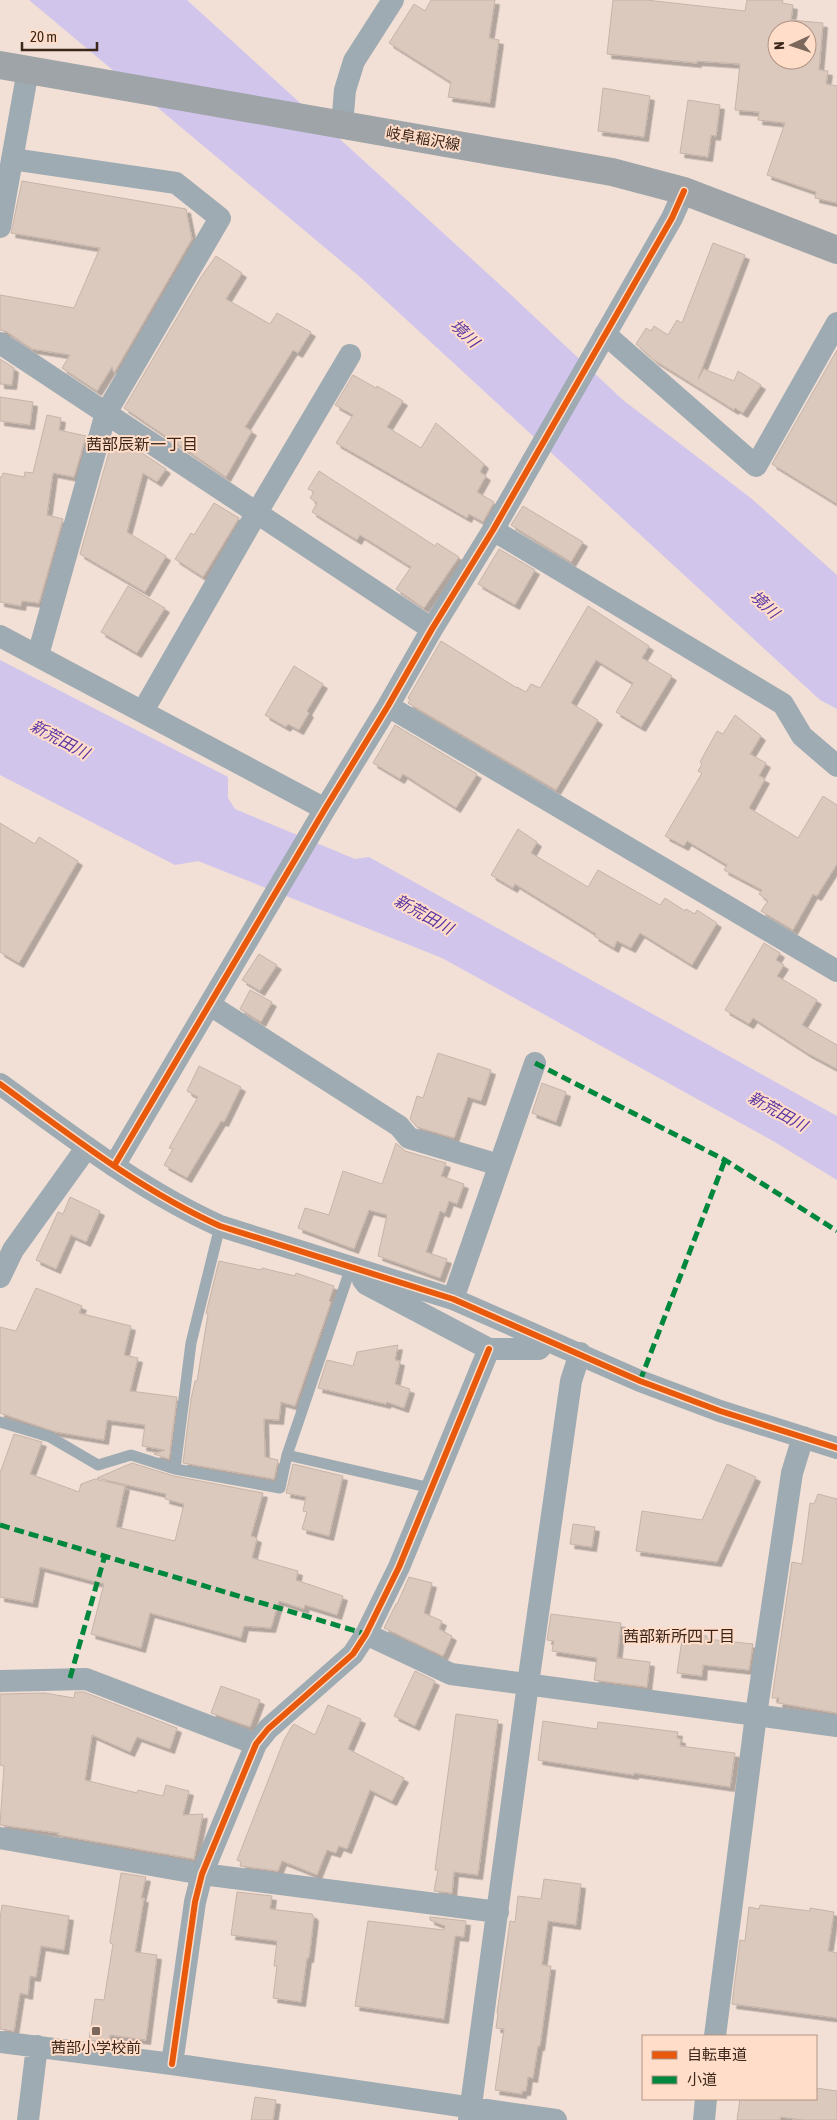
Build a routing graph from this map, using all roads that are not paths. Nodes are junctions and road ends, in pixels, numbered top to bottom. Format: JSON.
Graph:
{"nodes":[{"id":1,"x":393,"y":0,"type":"edge"},
{"id":2,"x":0,"y":65,"type":"edge"},
{"id":3,"x":28,"y":70,"type":"junction"},
{"id":4,"x":339,"y":124,"type":"junction"},
{"id":5,"x":12,"y":159,"type":"junction"},
{"id":6,"x":684,"y":191,"type":"junction"},
{"id":7,"x":0,"y":227,"type":"edge"},
{"id":8,"x":837,"y":250,"type":"edge"},
{"id":9,"x":837,"y":323,"type":"edge"},
{"id":10,"x":603,"y":337,"type":"junction"},
{"id":11,"x":0,"y":343,"type":"edge"},
{"id":12,"x":350,"y":355,"type":"dead end"},
{"id":13,"x":106,"y":413,"type":"junction"},
{"id":14,"x":256,"y":514,"type":"junction"},
{"id":15,"x":493,"y":530,"type":"junction"},
{"id":16,"x":432,"y":629,"type":"junction"},
{"id":17,"x":0,"y":636,"type":"edge"},
{"id":18,"x":38,"y":655,"type":"junction"},
{"id":19,"x":388,"y":706,"type":"junction"},
{"id":20,"x":143,"y":711,"type":"junction"},
{"id":21,"x":837,"y":766,"type":"edge"},
{"id":22,"x":321,"y":815,"type":"junction"},
{"id":23,"x":837,"y":971,"type":"edge"},
{"id":24,"x":210,"y":1005,"type":"junction"},
{"id":25,"x":535,"y":1063,"type":"dead end"},
{"id":26,"x":0,"y":1084,"type":"edge"},
{"id":27,"x":87,"y":1147,"type":"junction"},
{"id":28,"x":499,"y":1165,"type":"junction"},
{"id":29,"x":114,"y":1166,"type":"junction"},
{"id":30,"x":220,"y":1226,"type":"junction"},
{"id":31,"x":6,"y":1249,"type":"edge"},
{"id":32,"x":351,"y":1267,"type":"junction"},
{"id":33,"x":0,"y":1277,"type":"edge"},
{"id":34,"x":453,"y":1299,"type":"junction"},
{"id":35,"x":548,"y":1340,"type":"junction"},
{"id":36,"x":488,"y":1349,"type":"junction"},
{"id":37,"x":580,"y":1353,"type":"junction"},
{"id":38,"x":0,"y":1422,"type":"edge"},
{"id":39,"x":803,"y":1437,"type":"junction"},
{"id":40,"x":837,"y":1448,"type":"edge"},
{"id":41,"x":287,"y":1455,"type":"junction"},
{"id":42,"x":174,"y":1469,"type":"junction"},
{"id":43,"x":431,"y":1488,"type":"junction"},
{"id":44,"x":366,"y":1634,"type":"junction"},
{"id":45,"x":0,"y":1681,"type":"edge"},
{"id":46,"x":528,"y":1684,"type":"junction"},
{"id":47,"x":756,"y":1715,"type":"junction"},
{"id":48,"x":837,"y":1726,"type":"edge"},
{"id":49,"x":256,"y":1744,"type":"junction"},
{"id":50,"x":0,"y":1838,"type":"edge"},
{"id":51,"x":202,"y":1874,"type":"junction"},
{"id":52,"x":498,"y":1912,"type":"junction"},
{"id":53,"x":714,"y":2035,"type":"edge"},
{"id":54,"x":0,"y":2042,"type":"edge"},
{"id":55,"x":37,"y":2046,"type":"junction"},
{"id":56,"x":172,"y":2064,"type":"junction"},
{"id":57,"x":706,"y":2100,"type":"edge"},
{"id":58,"x":470,"y":2114,"type":"edge"},
{"id":59,"x":28,"y":2120,"type":"edge"},
{"id":60,"x":556,"y":2120,"type":"edge"},
{"id":61,"x":704,"y":2120,"type":"edge"}],
"edges":[{"from":1,"to":4,"type":"street"},
{"from":2,"to":3,"type":"main road","name":"岐阜稲沢線"},
{"from":3,"to":4,"type":"main road","name":"岐阜稲沢線"},
{"from":3,"to":5,"type":"street"},
{"from":4,"to":6,"type":"main road","name":"岐阜稲沢線"},
{"from":5,"to":7,"type":"street"},
{"from":5,"to":13,"type":"street"},
{"from":6,"to":8,"type":"main road","name":"岐阜稲沢線"},
{"from":6,"to":10,"type":"street"},
{"from":9,"to":10,"type":"street"},
{"from":10,"to":15,"type":"street"},
{"from":11,"to":13,"type":"street"},
{"from":12,"to":14,"type":"street"},
{"from":13,"to":14,"type":"street"},
{"from":13,"to":18,"type":"street"},
{"from":14,"to":16,"type":"street"},
{"from":14,"to":20,"type":"street"},
{"from":15,"to":16,"type":"street"},
{"from":15,"to":21,"type":"street"},
{"from":16,"to":19,"type":"street"},
{"from":17,"to":18,"type":"street"},
{"from":18,"to":20,"type":"street"},
{"from":19,"to":22,"type":"street"},
{"from":19,"to":23,"type":"street"},
{"from":20,"to":22,"type":"street"},
{"from":22,"to":24,"type":"street"},
{"from":24,"to":28,"type":"street"},
{"from":24,"to":29,"type":"street"},
{"from":25,"to":28,"type":"street"},
{"from":26,"to":27,"type":"street"},
{"from":27,"to":29,"type":"street"},
{"from":27,"to":31,"type":"street"},
{"from":28,"to":34,"type":"street"},
{"from":29,"to":30,"type":"street"},
{"from":30,"to":32,"type":"street"},
{"from":30,"to":42,"type":"lane"},
{"from":31,"to":33,"type":"street"},
{"from":32,"to":34,"type":"street"},
{"from":32,"to":36,"type":"street"},
{"from":32,"to":41,"type":"lane"},
{"from":34,"to":35,"type":"street"},
{"from":35,"to":36,"type":"street"},
{"from":35,"to":37,"type":"street"},
{"from":36,"to":43,"type":"street"},
{"from":37,"to":39,"type":"street"},
{"from":37,"to":46,"type":"street"},
{"from":38,"to":42,"type":"lane"},
{"from":39,"to":40,"type":"street"},
{"from":39,"to":47,"type":"street"},
{"from":41,"to":42,"type":"lane"},
{"from":41,"to":43,"type":"lane"},
{"from":43,"to":44,"type":"street"},
{"from":44,"to":46,"type":"street"},
{"from":44,"to":49,"type":"street"},
{"from":45,"to":49,"type":"street"},
{"from":46,"to":47,"type":"street"},
{"from":46,"to":52,"type":"street"},
{"from":47,"to":48,"type":"street"},
{"from":47,"to":53,"type":"street"},
{"from":49,"to":51,"type":"street"},
{"from":50,"to":51,"type":"street"},
{"from":51,"to":52,"type":"street"},
{"from":51,"to":56,"type":"street"},
{"from":52,"to":58,"type":"street"},
{"from":54,"to":55,"type":"street"},
{"from":55,"to":56,"type":"street"},
{"from":55,"to":59,"type":"street"},
{"from":56,"to":58,"type":"street"},
{"from":57,"to":61,"type":"street"},
{"from":58,"to":60,"type":"street"}]}
